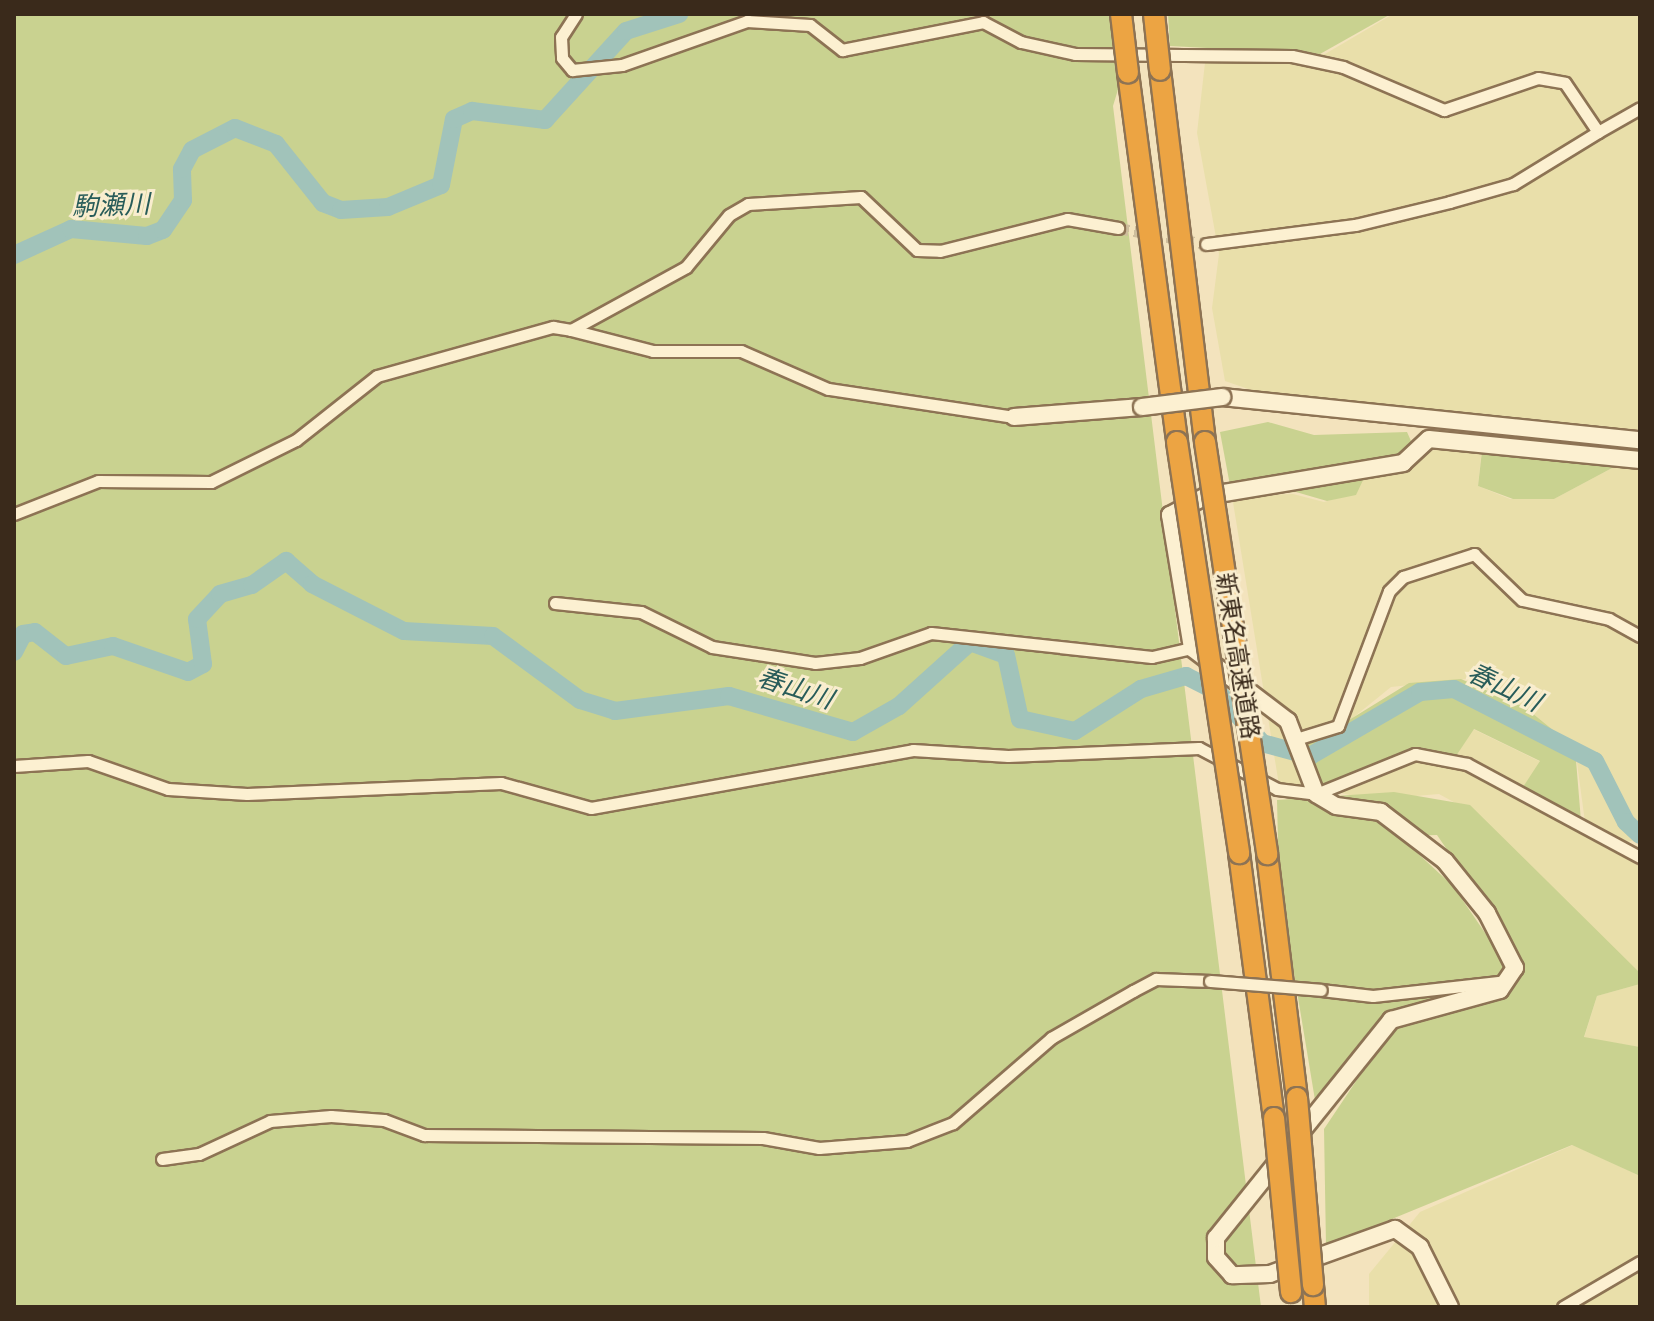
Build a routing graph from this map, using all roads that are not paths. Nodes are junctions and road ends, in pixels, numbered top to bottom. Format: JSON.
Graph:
{"nodes":[{"id":1,"x":576,"y":14,"type":"edge"},
{"id":2,"x":1121,"y":14,"type":"edge"},
{"id":3,"x":1154,"y":14,"type":"edge"},
{"id":4,"x":1640,"y":108,"type":"edge"},
{"id":5,"x":1598,"y":132,"type":"junction"},
{"id":6,"x":1118,"y":228,"type":"tunnel mouth"},
{"id":7,"x":1206,"y":244,"type":"tunnel mouth"},
{"id":8,"x":571,"y":330,"type":"junction"},
{"id":9,"x":1014,"y":417,"type":"joint"},
{"id":10,"x":1640,"y":440,"type":"edge"},
{"id":11,"x":1640,"y":460,"type":"edge"},
{"id":12,"x":14,"y":514,"type":"edge"},
{"id":13,"x":555,"y":603,"type":"dead end"},
{"id":14,"x":1640,"y":636,"type":"edge"},
{"id":15,"x":1192,"y":648,"type":"junction"},
{"id":16,"x":1296,"y":739,"type":"junction"},
{"id":17,"x":14,"y":766,"type":"edge"},
{"id":18,"x":1316,"y":794,"type":"junction"},
{"id":19,"x":1640,"y":857,"type":"edge"},
{"id":20,"x":1507,"y":981,"type":"junction"},
{"id":21,"x":162,"y":1159,"type":"dead end"},
{"id":22,"x":1640,"y":1262,"type":"edge"},
{"id":23,"x":1292,"y":1300,"type":"edge"},
{"id":24,"x":1315,"y":1307,"type":"edge"},
{"id":25,"x":1450,"y":1307,"type":"edge"},
{"id":26,"x":1563,"y":1307,"type":"edge"}],
"edges":[{"from":1,"to":5,"type":"street"},
{"from":2,"to":23,"type":"highway","name":"新東名高速道路","bridge":true},
{"from":3,"to":24,"type":"highway","name":"新東名高速道路","bridge":true},
{"from":4,"to":5,"type":"street"},
{"from":5,"to":7,"type":"street"},
{"from":6,"to":8,"type":"street"},
{"from":8,"to":9,"type":"street"},
{"from":8,"to":12,"type":"street"},
{"from":9,"to":10,"type":"street","bridge":true},
{"from":11,"to":15,"type":"street"},
{"from":13,"to":15,"type":"street"},
{"from":14,"to":16,"type":"street"},
{"from":15,"to":16,"type":"street"},
{"from":16,"to":18,"type":"street"},
{"from":17,"to":18,"type":"street"},
{"from":18,"to":19,"type":"street"},
{"from":18,"to":20,"type":"street"},
{"from":20,"to":21,"type":"street","bridge":true},
{"from":20,"to":25,"type":"street"},
{"from":22,"to":26,"type":"street"}]}
